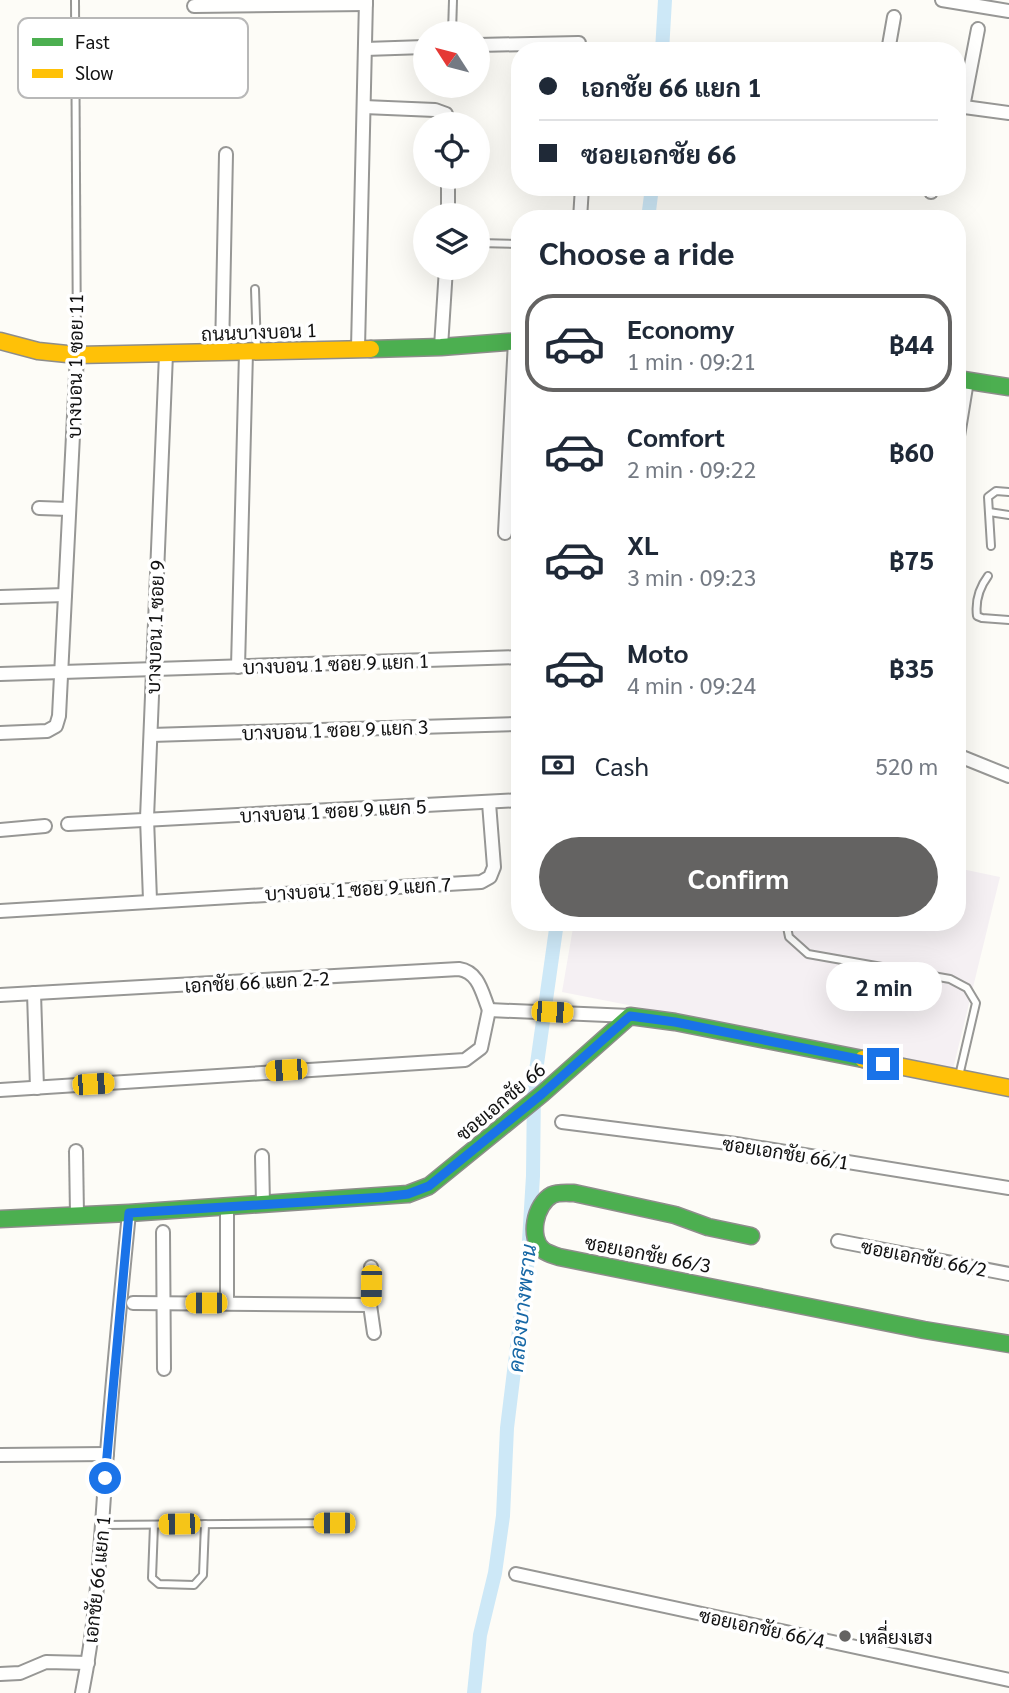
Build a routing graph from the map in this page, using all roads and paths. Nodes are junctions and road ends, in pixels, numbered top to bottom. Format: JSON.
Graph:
{"nodes":[{"id":1,"x":75,"y":0,"type":"edge"},
{"id":2,"x":453,"y":0,"type":"edge"},
{"id":3,"x":942,"y":0,"type":"edge"},
{"id":4,"x":366,"y":2,"type":"edge"},
{"id":5,"x":961,"y":2,"type":"edge"},
{"id":6,"x":194,"y":6,"type":"dead end"},
{"id":7,"x":1009,"y":11,"type":"edge"},
{"id":8,"x":894,"y":16,"type":"dead end"},
{"id":9,"x":75,"y":18,"type":"edge"},
{"id":10,"x":452,"y":21,"type":"edge"},
{"id":11,"x":978,"y":29,"type":"dead end"},
{"id":12,"x":890,"y":42,"type":"edge"},
{"id":13,"x":511,"y":44,"type":"edge"},
{"id":14,"x":490,"y":45,"type":"edge"},
{"id":15,"x":413,"y":47,"type":"edge"},
{"id":16,"x":365,"y":49,"type":"junction"},
{"id":17,"x":966,"y":81,"type":"edge"},
{"id":18,"x":76,"y":98,"type":"edge"},
{"id":19,"x":364,"y":107,"type":"junction"},
{"id":20,"x":966,"y":108,"type":"edge"},
{"id":21,"x":443,"y":112,"type":"edge"},
{"id":22,"x":1009,"y":113,"type":"edge"},
{"id":23,"x":226,"y":153,"type":"dead end"},
{"id":24,"x":490,"y":243,"type":"edge"},
{"id":25,"x":511,"y":244,"type":"edge"},
{"id":26,"x":445,"y":280,"type":"edge"},
{"id":27,"x":255,"y":289,"type":"dead end"},
{"id":28,"x":0,"y":341,"type":"edge"},
{"id":29,"x":511,"y":341,"type":"edge"},
{"id":30,"x":441,"y":347,"type":"junction"},
{"id":31,"x":358,"y":348,"type":"junction"},
{"id":32,"x":252,"y":352,"type":"junction"},
{"id":33,"x":222,"y":353,"type":"junction"},
{"id":34,"x":166,"y":354,"type":"junction"},
{"id":35,"x":77,"y":355,"type":"junction"},
{"id":36,"x":966,"y":381,"type":"edge"},
{"id":37,"x":1009,"y":387,"type":"edge"},
{"id":38,"x":511,"y":437,"type":"edge"},
{"id":39,"x":1009,"y":492,"type":"edge"},
{"id":40,"x":39,"y":508,"type":"dead end"},
{"id":41,"x":69,"y":509,"type":"junction"},
{"id":42,"x":989,"y":512,"type":"junction"},
{"id":43,"x":1009,"y":515,"type":"edge"},
{"id":44,"x":505,"y":533,"type":"dead end"},
{"id":45,"x":991,"y":546,"type":"dead end"},
{"id":46,"x":988,"y":576,"type":"dead end"},
{"id":47,"x":65,"y":595,"type":"junction"},
{"id":48,"x":0,"y":597,"type":"edge"},
{"id":49,"x":1009,"y":620,"type":"edge"},
{"id":50,"x":511,"y":657,"type":"edge"},
{"id":51,"x":238,"y":667,"type":"junction"},
{"id":52,"x":152,"y":668,"type":"junction"},
{"id":53,"x":61,"y":670,"type":"junction"},
{"id":54,"x":0,"y":674,"type":"edge"},
{"id":55,"x":511,"y":724,"type":"edge"},
{"id":56,"x":0,"y":733,"type":"edge"},
{"id":57,"x":151,"y":734,"type":"junction"},
{"id":58,"x":966,"y":759,"type":"edge"},
{"id":59,"x":1009,"y":776,"type":"edge"},
{"id":60,"x":511,"y":801,"type":"edge"},
{"id":61,"x":489,"y":803,"type":"junction"},
{"id":62,"x":146,"y":818,"type":"junction"},
{"id":63,"x":68,"y":824,"type":"dead end"},
{"id":64,"x":46,"y":826,"type":"dead end"},
{"id":65,"x":0,"y":830,"type":"edge"},
{"id":66,"x":150,"y":900,"type":"junction"},
{"id":67,"x":0,"y":911,"type":"edge"},
{"id":68,"x":788,"y":931,"type":"edge"},
{"id":69,"x":34,"y":993,"type":"junction"},
{"id":70,"x":0,"y":995,"type":"edge"},
{"id":71,"x":489,"y":1010,"type":"junction"},
{"id":72,"x":630,"y":1016,"type":"junction"},
{"id":73,"x":958,"y":1078,"type":"junction"},
{"id":74,"x":37,"y":1088,"type":"junction"},
{"id":75,"x":1009,"y":1088,"type":"edge"},
{"id":76,"x":0,"y":1090,"type":"edge"},
{"id":77,"x":562,"y":1122,"type":"dead end"},
{"id":78,"x":76,"y":1151,"type":"dead end"},
{"id":79,"x":262,"y":1156,"type":"dead end"},
{"id":80,"x":1009,"y":1188,"type":"edge"},
{"id":81,"x":263,"y":1204,"type":"junction"},
{"id":82,"x":227,"y":1207,"type":"junction"},
{"id":83,"x":129,"y":1213,"type":"junction"},
{"id":84,"x":77,"y":1215,"type":"junction"},
{"id":85,"x":0,"y":1219,"type":"edge"},
{"id":86,"x":163,"y":1232,"type":"dead end"},
{"id":87,"x":751,"y":1236,"type":"dead end"},
{"id":88,"x":838,"y":1241,"type":"dead end"},
{"id":89,"x":371,"y":1267,"type":"dead end"},
{"id":90,"x":1009,"y":1274,"type":"edge"},
{"id":91,"x":132,"y":1303,"type":"dead end"},
{"id":92,"x":164,"y":1303,"type":"junction"},
{"id":93,"x":227,"y":1303,"type":"junction"},
{"id":94,"x":370,"y":1305,"type":"junction"},
{"id":95,"x":374,"y":1333,"type":"dead end"},
{"id":96,"x":1009,"y":1344,"type":"edge"},
{"id":97,"x":164,"y":1369,"type":"dead end"},
{"id":98,"x":107,"y":1454,"type":"junction"},
{"id":99,"x":0,"y":1455,"type":"edge"},
{"id":100,"x":334,"y":1523,"type":"dead end"},
{"id":101,"x":205,"y":1524,"type":"junction"},
{"id":102,"x":102,"y":1525,"type":"junction"},
{"id":103,"x":154,"y":1525,"type":"junction"},
{"id":104,"x":516,"y":1574,"type":"dead end"},
{"id":105,"x":88,"y":1663,"type":"junction"},
{"id":106,"x":0,"y":1674,"type":"edge"},
{"id":107,"x":1009,"y":1680,"type":"edge"},
{"id":108,"x":82,"y":1693,"type":"edge"}],
"edges":[{"from":1,"to":9,"type":"lane","name":"บางบอน 1 ซอย 11"},
{"from":2,"to":10,"type":"lane"},
{"from":3,"to":5,"type":"street"},
{"from":4,"to":6,"type":"street"},
{"from":4,"to":16,"type":"street"},
{"from":5,"to":7,"type":"street"},
{"from":8,"to":12,"type":"street"},
{"from":11,"to":17,"type":"street"},
{"from":13,"to":14,"type":"street"},
{"from":15,"to":16,"type":"street"},
{"from":16,"to":19,"type":"street"},
{"from":18,"to":35,"type":"lane","name":"บางบอน 1 ซอย 11"},
{"from":19,"to":21,"type":"street"},
{"from":19,"to":31,"type":"street"},
{"from":20,"to":22,"type":"street"},
{"from":23,"to":33,"type":"street"},
{"from":24,"to":25,"type":"lane"},
{"from":26,"to":30,"type":"street"},
{"from":27,"to":32,"type":"lane"},
{"from":28,"to":35,"type":"street","name":"ถนนบางบอน 1"},
{"from":29,"to":30,"type":"street","name":"ถนนบางบอน 1"},
{"from":30,"to":31,"type":"street","name":"ถนนบางบอน 1"},
{"from":31,"to":32,"type":"street","name":"ถนนบางบอน 1"},
{"from":32,"to":33,"type":"street","name":"ถนนบางบอน 1"},
{"from":32,"to":51,"type":"street"},
{"from":33,"to":34,"type":"street","name":"ถนนบางบอน 1"},
{"from":34,"to":35,"type":"street","name":"ถนนบางบอน 1"},
{"from":34,"to":52,"type":"street","name":"บางบอน 1 ซอย 9"},
{"from":35,"to":41,"type":"street","name":"บางบอน 1 ซอย 11"},
{"from":36,"to":37,"type":"street"},
{"from":38,"to":44,"type":"street"},
{"from":39,"to":42,"type":"lane"},
{"from":40,"to":41,"type":"street"},
{"from":41,"to":47,"type":"street","name":"บางบอน 1 ซอย 11"},
{"from":42,"to":43,"type":"lane"},
{"from":42,"to":45,"type":"lane"},
{"from":46,"to":49,"type":"lane"},
{"from":47,"to":48,"type":"street"},
{"from":47,"to":53,"type":"street","name":"บางบอน 1 ซอย 11"},
{"from":50,"to":51,"type":"street","name":"บางบอน 1 ซอย 9 แยก 1"},
{"from":51,"to":52,"type":"street","name":"บางบอน 1 ซอย 9 แยก 1"},
{"from":52,"to":53,"type":"street","name":"บางบอน 1 ซอย 9 แยก 1"},
{"from":52,"to":57,"type":"street","name":"บางบอน 1 ซอย 9"},
{"from":53,"to":54,"type":"street","name":"บางบอน 1 ซอย 9 แยก 1"},
{"from":53,"to":56,"type":"street","name":"บางบอน 1 ซอย 11"},
{"from":55,"to":57,"type":"street","name":"บางบอน 1 ซอย 9 แยก 3"},
{"from":57,"to":62,"type":"street","name":"บางบอน 1 ซอย 9"},
{"from":58,"to":59,"type":"street"},
{"from":60,"to":61,"type":"street","name":"บางบอน 1 ซอย 9 แยก 5"},
{"from":61,"to":62,"type":"street","name":"บางบอน 1 ซอย 9 แยก 5"},
{"from":61,"to":66,"type":"street","name":"บางบอน 1 ซอย 9 แยก 7"},
{"from":62,"to":63,"type":"street","name":"บางบอน 1 ซอย 9 แยก 5"},
{"from":62,"to":66,"type":"street","name":"บางบอน 1 ซอย 9"},
{"from":64,"to":65,"type":"street"},
{"from":66,"to":67,"type":"street","name":"บางบอน 1 ซอย 9 แยก 7"},
{"from":68,"to":73,"type":"lane"},
{"from":69,"to":70,"type":"street","name":"เอกชัย 66 แยก 2-2"},
{"from":69,"to":71,"type":"street","name":"เอกชัย 66 แยก 2-2"},
{"from":69,"to":74,"type":"street"},
{"from":71,"to":72,"type":"street"},
{"from":71,"to":74,"type":"street"},
{"from":72,"to":73,"type":"street"},
{"from":72,"to":81,"type":"street","name":"ซอยเอกชัย 66"},
{"from":73,"to":75,"type":"street"},
{"from":74,"to":76,"type":"street"},
{"from":77,"to":80,"type":"street","name":"ซอยเอกชัย 66/1"},
{"from":78,"to":84,"type":"street"},
{"from":79,"to":81,"type":"street"},
{"from":81,"to":82,"type":"street","name":"ซอยเอกชัย 66"},
{"from":82,"to":83,"type":"street","name":"ซอยเอกชัย 66"},
{"from":82,"to":93,"type":"street"},
{"from":83,"to":84,"type":"street","name":"ซอยเอกชัย 66"},
{"from":83,"to":98,"type":"street","name":"เอกชัย 66 แยก 1"},
{"from":84,"to":85,"type":"street","name":"ซอยเอกชัย 66"},
{"from":86,"to":92,"type":"street"},
{"from":87,"to":96,"type":"street","name":"ซอยเอกชัย 66/3"},
{"from":88,"to":90,"type":"street","name":"ซอยเอกชัย 66/2"},
{"from":89,"to":94,"type":"street"},
{"from":91,"to":92,"type":"street"},
{"from":92,"to":93,"type":"street"},
{"from":92,"to":97,"type":"street"},
{"from":93,"to":94,"type":"street"},
{"from":94,"to":95,"type":"street"},
{"from":98,"to":99,"type":"street"},
{"from":98,"to":102,"type":"street","name":"เอกชัย 66 แยก 1"},
{"from":100,"to":101,"type":"lane"},
{"from":101,"to":103,"type":"lane"},
{"from":101,"to":103,"type":"lane"},
{"from":102,"to":103,"type":"lane"},
{"from":102,"to":105,"type":"street","name":"เอกชัย 66 แยก 1"},
{"from":104,"to":107,"type":"street","name":"ซอยเอกชัย 66/4"},
{"from":105,"to":106,"type":"street"},
{"from":105,"to":108,"type":"street","name":"เอกชัย 66 แยก 1"}]}
